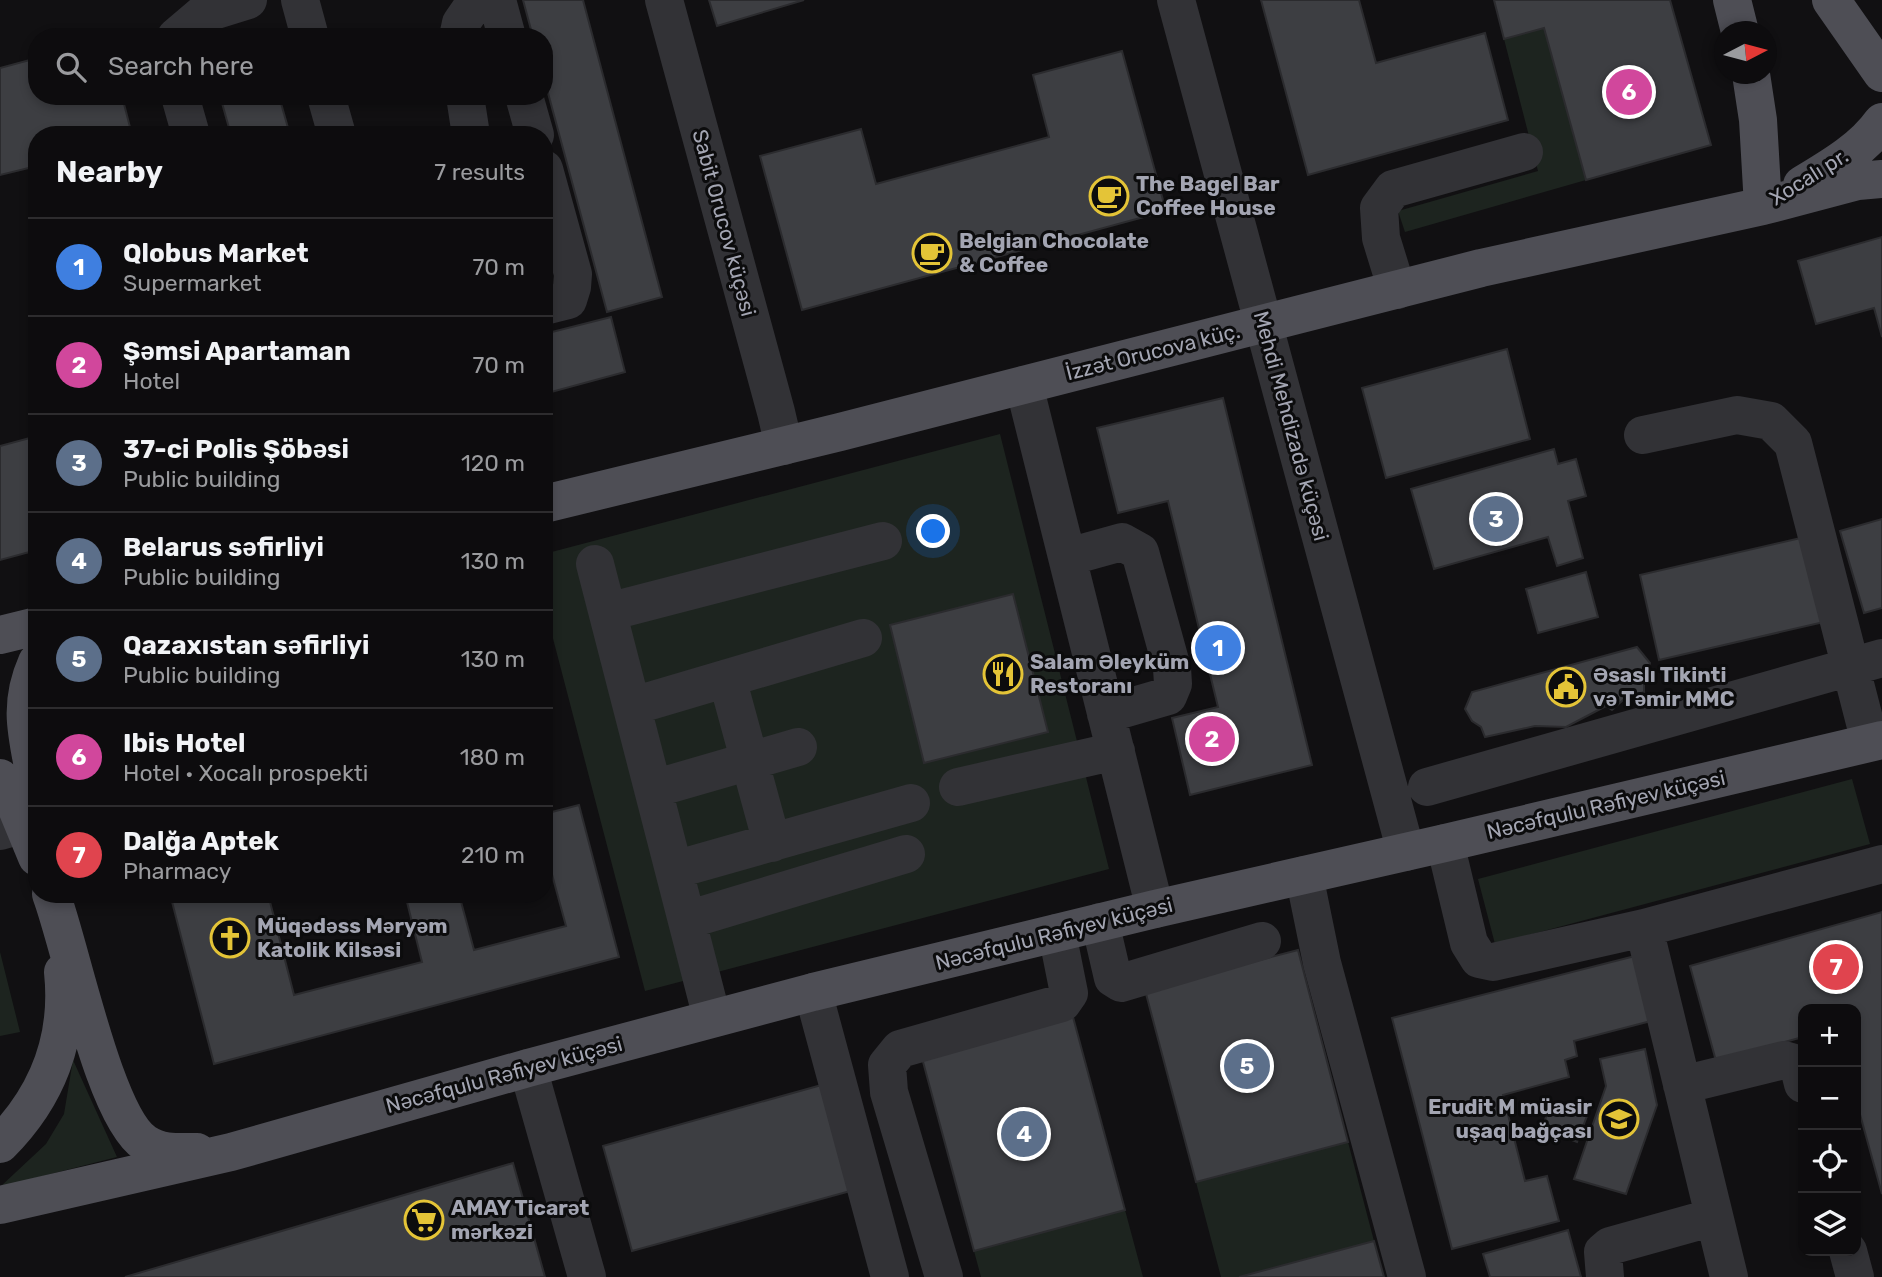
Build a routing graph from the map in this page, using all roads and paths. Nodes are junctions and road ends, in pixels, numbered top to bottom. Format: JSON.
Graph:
{"nodes":[{"id":1,"x":248,"y":0,"type":"edge"},
{"id":2,"x":300,"y":0,"type":"edge"},
{"id":3,"x":477,"y":0,"type":"edge"},
{"id":4,"x":497,"y":0,"type":"edge"},
{"id":5,"x":664,"y":0,"type":"edge"},
{"id":6,"x":1176,"y":0,"type":"edge"},
{"id":7,"x":1732,"y":0,"type":"edge"},
{"id":8,"x":1831,"y":0,"type":"edge"},
{"id":9,"x":1737,"y":21,"type":"edge"},
{"id":10,"x":187,"y":28,"type":"edge"},
{"id":11,"x":308,"y":28,"type":"edge"},
{"id":12,"x":460,"y":28,"type":"edge"},
{"id":13,"x":505,"y":28,"type":"edge"},
{"id":14,"x":1882,"y":73,"type":"edge"},
{"id":15,"x":1753,"y":84,"type":"edge"},
{"id":16,"x":183,"y":105,"type":"edge"},
{"id":17,"x":329,"y":105,"type":"edge"},
{"id":18,"x":466,"y":105,"type":"edge"},
{"id":19,"x":527,"y":105,"type":"edge"},
{"id":20,"x":1882,"y":122,"type":"edge"},
{"id":21,"x":188,"y":126,"type":"edge"},
{"id":22,"x":334,"y":126,"type":"edge"},
{"id":23,"x":470,"y":126,"type":"edge"},
{"id":24,"x":532,"y":126,"type":"edge"},
{"id":25,"x":1524,"y":152,"type":"dead end"},
{"id":26,"x":1882,"y":179,"type":"edge"},
{"id":27,"x":553,"y":202,"type":"edge"},
{"id":28,"x":1763,"y":206,"type":"junction"},
{"id":29,"x":1397,"y":290,"type":"junction"},
{"id":30,"x":553,"y":304,"type":"edge"},
{"id":31,"x":1263,"y":324,"type":"junction"},
{"id":32,"x":1024,"y":385,"type":"junction"},
{"id":33,"x":1643,"y":435,"type":"dead end"},
{"id":34,"x":784,"y":446,"type":"junction"},
{"id":35,"x":553,"y":502,"type":"edge"},
{"id":36,"x":883,"y":541,"type":"dead end"},
{"id":37,"x":1068,"y":557,"type":"junction"},
{"id":38,"x":595,"y":564,"type":"dead end"},
{"id":39,"x":608,"y":612,"type":"junction"},
{"id":40,"x":28,"y":628,"type":"edge"},
{"id":41,"x":0,"y":635,"type":"edge"},
{"id":42,"x":863,"y":638,"type":"dead end"},
{"id":43,"x":1866,"y":662,"type":"edge"},
{"id":44,"x":727,"y":678,"type":"junction"},
{"id":45,"x":28,"y":682,"type":"edge"},
{"id":46,"x":633,"y":706,"type":"junction"},
{"id":47,"x":1107,"y":714,"type":"junction"},
{"id":48,"x":28,"y":733,"type":"edge"},
{"id":49,"x":1876,"y":741,"type":"edge"},
{"id":50,"x":798,"y":747,"type":"dead end"},
{"id":51,"x":1116,"y":751,"type":"junction"},
{"id":52,"x":750,"y":762,"type":"junction"},
{"id":53,"x":0,"y":778,"type":"edge"},
{"id":54,"x":958,"y":787,"type":"dead end"},
{"id":55,"x":1427,"y":787,"type":"dead end"},
{"id":56,"x":653,"y":789,"type":"junction"},
{"id":57,"x":911,"y":803,"type":"dead end"},
{"id":58,"x":20,"y":837,"type":"edge"},
{"id":59,"x":789,"y":838,"type":"junction"},
{"id":60,"x":1446,"y":843,"type":"junction"},
{"id":61,"x":1406,"y":852,"type":"junction"},
{"id":62,"x":906,"y":854,"type":"dead end"},
{"id":63,"x":1882,"y":864,"type":"edge"},
{"id":64,"x":674,"y":870,"type":"junction"},
{"id":65,"x":1304,"y":875,"type":"junction"},
{"id":66,"x":819,"y":880,"type":"junction"},
{"id":67,"x":54,"y":903,"type":"edge"},
{"id":68,"x":55,"y":903,"type":"edge"},
{"id":69,"x":1155,"y":909,"type":"junction"},
{"id":70,"x":687,"y":920,"type":"junction"},
{"id":71,"x":1100,"y":922,"type":"junction"},
{"id":72,"x":1644,"y":928,"type":"junction"},
{"id":73,"x":1057,"y":933,"type":"junction"},
{"id":74,"x":1262,"y":942,"type":"dead end"},
{"id":75,"x":813,"y":992,"type":"junction"},
{"id":76,"x":712,"y":1018,"type":"junction"},
{"id":77,"x":1799,"y":1067,"type":"edge"},
{"id":78,"x":528,"y":1068,"type":"junction"},
{"id":79,"x":1682,"y":1085,"type":"junction"},
{"id":80,"x":0,"y":1144,"type":"edge"},
{"id":81,"x":231,"y":1152,"type":"junction"},
{"id":82,"x":0,"y":1205,"type":"edge"},
{"id":83,"x":1714,"y":1217,"type":"junction"},
{"id":84,"x":1850,"y":1256,"type":"edge"},
{"id":85,"x":587,"y":1277,"type":"edge"},
{"id":86,"x":890,"y":1277,"type":"edge"},
{"id":87,"x":944,"y":1277,"type":"edge"},
{"id":88,"x":1407,"y":1277,"type":"edge"},
{"id":89,"x":1605,"y":1277,"type":"edge"},
{"id":90,"x":1729,"y":1277,"type":"edge"},
{"id":91,"x":1856,"y":1277,"type":"edge"}],
"edges":[{"from":1,"to":10,"type":"street"},
{"from":2,"to":11,"type":"street"},
{"from":3,"to":12,"type":"street"},
{"from":4,"to":13,"type":"street"},
{"from":5,"to":34,"type":"street","name":"Sabit Orucov küçəsi"},
{"from":6,"to":31,"type":"street","name":"Mehdi Mehdizadə küçəsi"},
{"from":7,"to":9,"type":"main road"},
{"from":8,"to":14,"type":"main road"},
{"from":15,"to":28,"type":"main road"},
{"from":16,"to":21,"type":"street"},
{"from":17,"to":22,"type":"street"},
{"from":18,"to":23,"type":"street"},
{"from":19,"to":24,"type":"street"},
{"from":20,"to":28,"type":"main road","name":"Xocalı pr."},
{"from":25,"to":29,"type":"street"},
{"from":26,"to":28,"type":"main road","name":"Xocalı pr."},
{"from":27,"to":30,"type":"street"},
{"from":28,"to":29,"type":"main road","name":"İzzət Orucova küç."},
{"from":29,"to":31,"type":"main road","name":"İzzət Orucova küç."},
{"from":31,"to":32,"type":"main road","name":"İzzət Orucova küç."},
{"from":31,"to":61,"type":"street","name":"Mehdi Mehdizadə küçəsi"},
{"from":32,"to":34,"type":"main road","name":"İzzət Orucova küç."},
{"from":32,"to":37,"type":"street"},
{"from":33,"to":43,"type":"street"},
{"from":34,"to":35,"type":"main road","name":"İzzət Orucova küç."},
{"from":36,"to":39,"type":"street"},
{"from":37,"to":47,"type":"street"},
{"from":37,"to":47,"type":"street"},
{"from":38,"to":39,"type":"street"},
{"from":39,"to":46,"type":"street"},
{"from":40,"to":41,"type":"main road"},
{"from":42,"to":44,"type":"street"},
{"from":43,"to":49,"type":"street"},
{"from":43,"to":55,"type":"street"},
{"from":44,"to":46,"type":"street"},
{"from":44,"to":52,"type":"street"},
{"from":45,"to":48,"type":"main road"},
{"from":46,"to":56,"type":"street"},
{"from":47,"to":51,"type":"street"},
{"from":49,"to":60,"type":"main road","name":"Nəcəfqulu Rəfiyev küçəsi"},
{"from":50,"to":52,"type":"street"},
{"from":51,"to":54,"type":"street"},
{"from":51,"to":69,"type":"street"},
{"from":52,"to":56,"type":"street"},
{"from":52,"to":59,"type":"street"},
{"from":53,"to":58,"type":"main road"},
{"from":56,"to":64,"type":"street"},
{"from":57,"to":59,"type":"street"},
{"from":59,"to":64,"type":"street"},
{"from":59,"to":66,"type":"street"},
{"from":60,"to":61,"type":"main road","name":"Nəcəfqulu Rəfiyev küçəsi"},
{"from":60,"to":72,"type":"street"},
{"from":61,"to":65,"type":"main road","name":"Nəcəfqulu Rəfiyev küçəsi"},
{"from":62,"to":66,"type":"street"},
{"from":63,"to":72,"type":"street"},
{"from":64,"to":70,"type":"street"},
{"from":65,"to":69,"type":"main road","name":"Nəcəfqulu Rəfiyev küçəsi"},
{"from":65,"to":88,"type":"street"},
{"from":66,"to":70,"type":"street"},
{"from":67,"to":80,"type":"main road"},
{"from":68,"to":81,"type":"main road"},
{"from":69,"to":71,"type":"main road","name":"Nəcəfqulu Rəfiyev küçəsi"},
{"from":70,"to":76,"type":"street"},
{"from":71,"to":73,"type":"main road","name":"Nəcəfqulu Rəfiyev küçəsi"},
{"from":71,"to":74,"type":"street"},
{"from":72,"to":79,"type":"street"},
{"from":73,"to":75,"type":"main road","name":"Nəcəfqulu Rəfiyev küçəsi"},
{"from":73,"to":87,"type":"street"},
{"from":75,"to":76,"type":"main road","name":"Nəcəfqulu Rəfiyev küçəsi"},
{"from":75,"to":86,"type":"street"},
{"from":76,"to":78,"type":"main road","name":"Nəcəfqulu Rəfiyev küçəsi"},
{"from":77,"to":79,"type":"street"},
{"from":78,"to":81,"type":"main road","name":"Nəcəfqulu Rəfiyev küçəsi"},
{"from":78,"to":85,"type":"street"},
{"from":79,"to":83,"type":"street"},
{"from":81,"to":82,"type":"main road"},
{"from":83,"to":89,"type":"street"},
{"from":83,"to":90,"type":"street"},
{"from":84,"to":91,"type":"street"}]}
